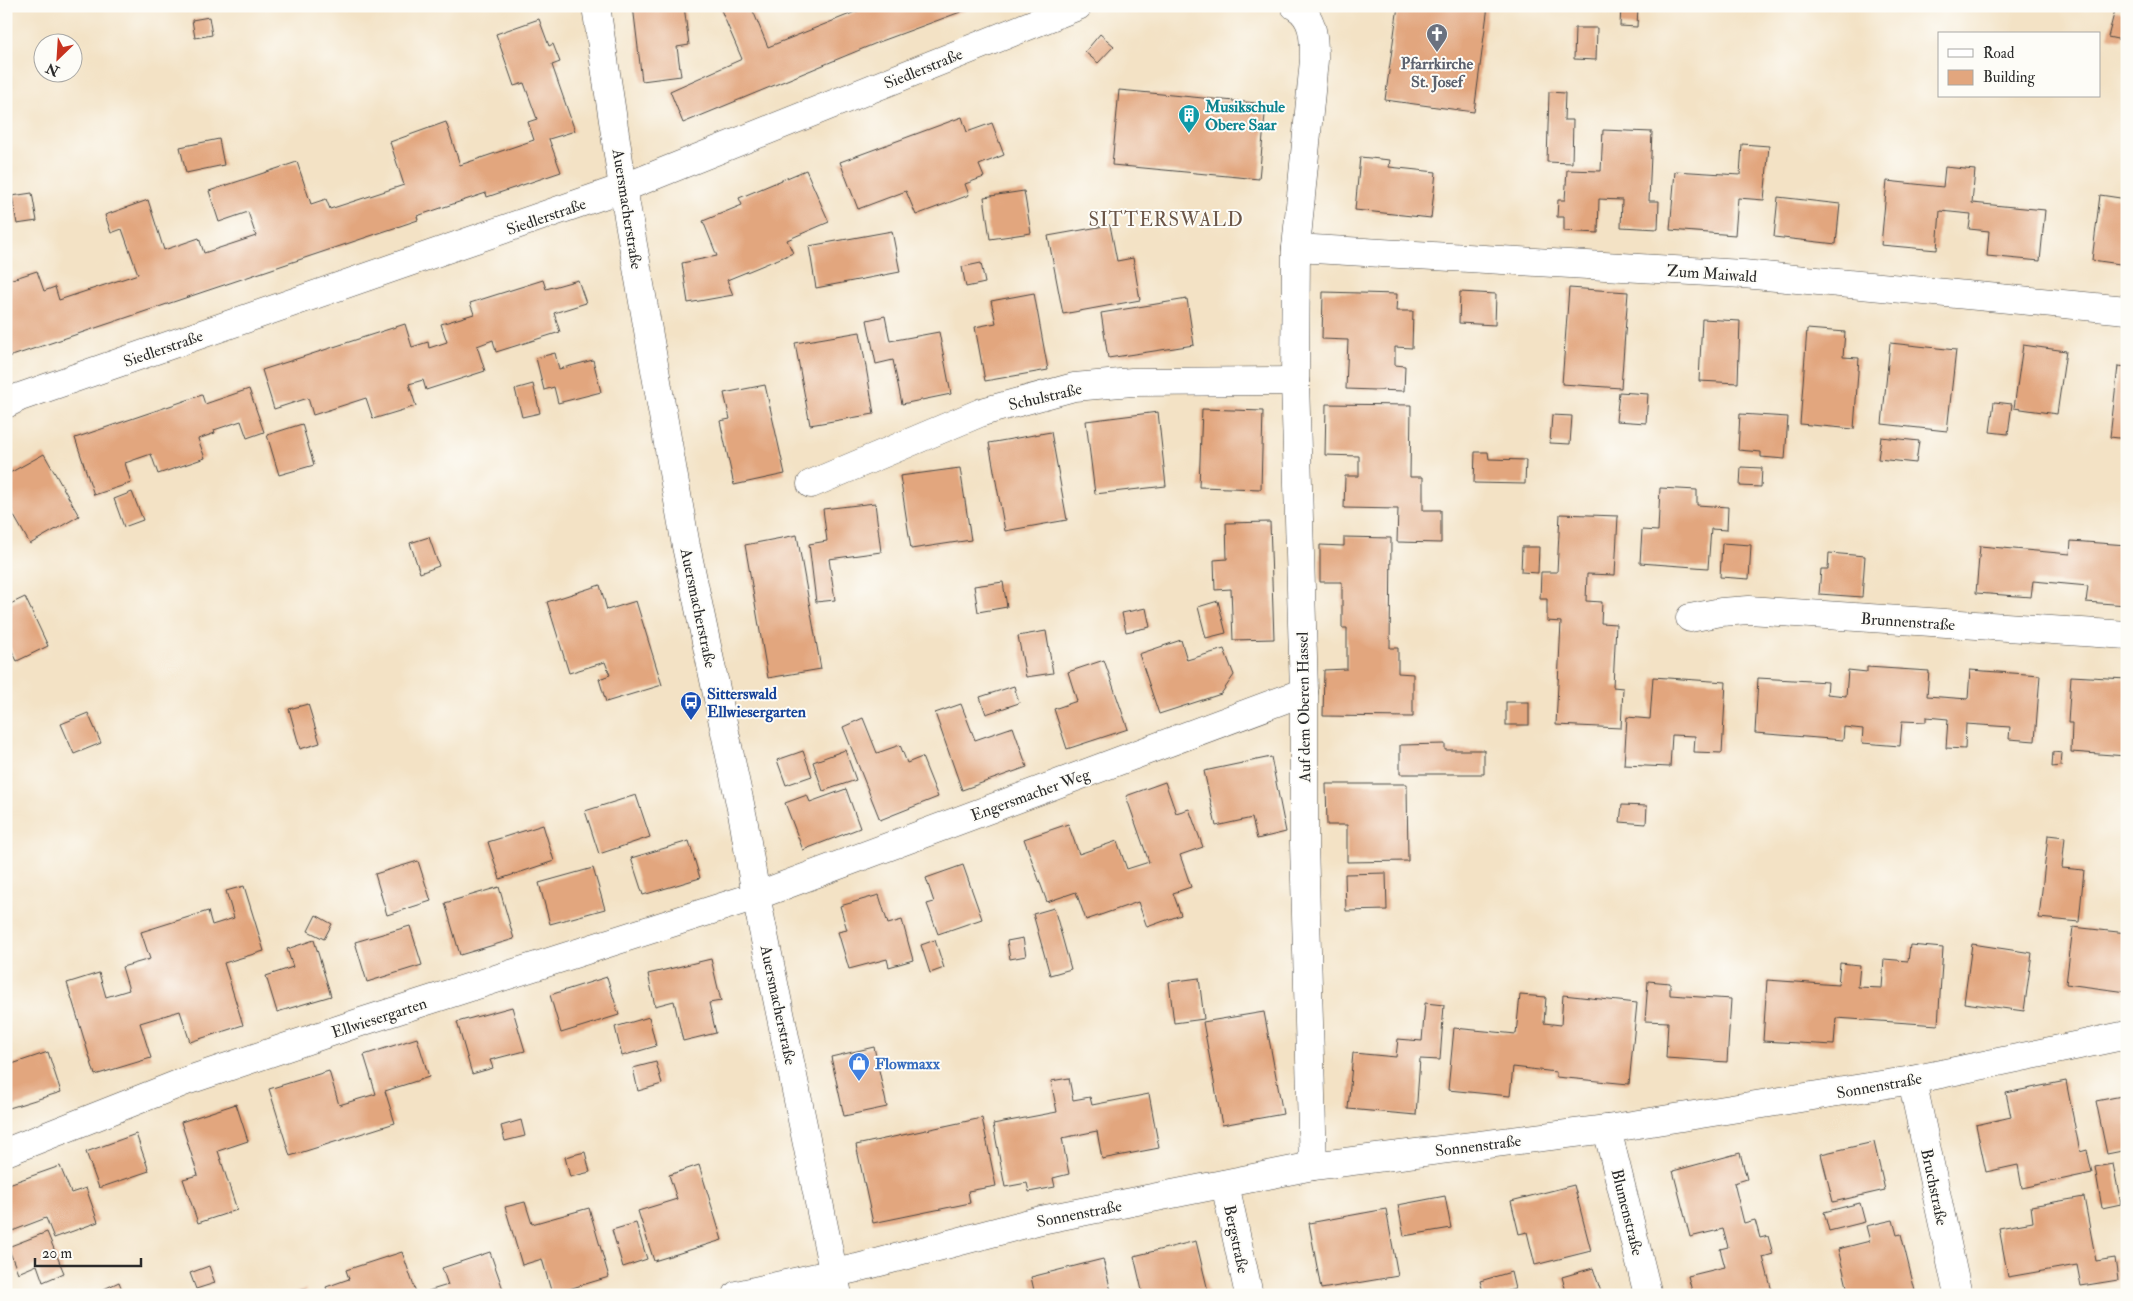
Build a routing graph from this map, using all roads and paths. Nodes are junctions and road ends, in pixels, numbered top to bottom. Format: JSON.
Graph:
{"nodes":[{"id":1,"x":596,"y":6,"type":"edge"},
{"id":2,"x":1078,"y":6,"type":"edge"},
{"id":3,"x":1295,"y":6,"type":"edge"},
{"id":4,"x":623,"y":188,"type":"junction"},
{"id":5,"x":1296,"y":248,"type":"junction"},
{"id":6,"x":2127,"y":310,"type":"edge"},
{"id":7,"x":1295,"y":382,"type":"junction"},
{"id":8,"x":6,"y":404,"type":"edge"},
{"id":9,"x":811,"y":484,"type":"dead end"},
{"id":10,"x":1690,"y":618,"type":"dead end"},
{"id":11,"x":2127,"y":635,"type":"edge"},
{"id":12,"x":1304,"y":692,"type":"junction"},
{"id":13,"x":756,"y":896,"type":"junction"},
{"id":14,"x":2127,"y":1035,"type":"edge"},
{"id":15,"x":1912,"y":1080,"type":"junction"},
{"id":16,"x":1608,"y":1130,"type":"junction"},
{"id":17,"x":6,"y":1152,"type":"edge"},
{"id":18,"x":1313,"y":1166,"type":"junction"},
{"id":19,"x":1225,"y":1184,"type":"junction"},
{"id":20,"x":836,"y":1284,"type":"edge"},
{"id":21,"x":737,"y":1295,"type":"edge"},
{"id":22,"x":1249,"y":1295,"type":"edge"},
{"id":23,"x":1648,"y":1295,"type":"edge"},
{"id":24,"x":1958,"y":1295,"type":"edge"}],
"edges":[{"from":1,"to":4,"type":"street","name":"Auersmacherstraße"},
{"from":2,"to":4,"type":"street","name":"Siedlerstraße"},
{"from":3,"to":5,"type":"street"},
{"from":4,"to":8,"type":"street","name":"Siedlerstraße"},
{"from":4,"to":13,"type":"street","name":"Auersmacherstraße"},
{"from":5,"to":6,"type":"street","name":"Zum Maiwald"},
{"from":5,"to":7,"type":"street","name":"Auf dem Oberen Hassel"},
{"from":7,"to":9,"type":"street","name":"Schulstraße"},
{"from":7,"to":12,"type":"street","name":"Auf dem Oberen Hassel"},
{"from":10,"to":11,"type":"street","name":"Brunnenstraße"},
{"from":12,"to":13,"type":"street","name":"Engersmacher Weg"},
{"from":12,"to":18,"type":"street","name":"Auf dem Oberen Hassel"},
{"from":13,"to":17,"type":"street","name":"Ellwiesergarten"},
{"from":13,"to":20,"type":"street","name":"Auersmacherstraße"},
{"from":14,"to":15,"type":"street","name":"Sonnenstraße"},
{"from":15,"to":16,"type":"street","name":"Sonnenstraße"},
{"from":15,"to":24,"type":"street","name":"Bruchstraße"},
{"from":16,"to":18,"type":"street","name":"Sonnenstraße"},
{"from":16,"to":23,"type":"street","name":"Blumenstraße"},
{"from":18,"to":19,"type":"street","name":"Sonnenstraße"},
{"from":19,"to":20,"type":"street","name":"Sonnenstraße"},
{"from":19,"to":22,"type":"street","name":"Bergstraße"},
{"from":20,"to":21,"type":"street","name":"Sonnenstraße"}]}
